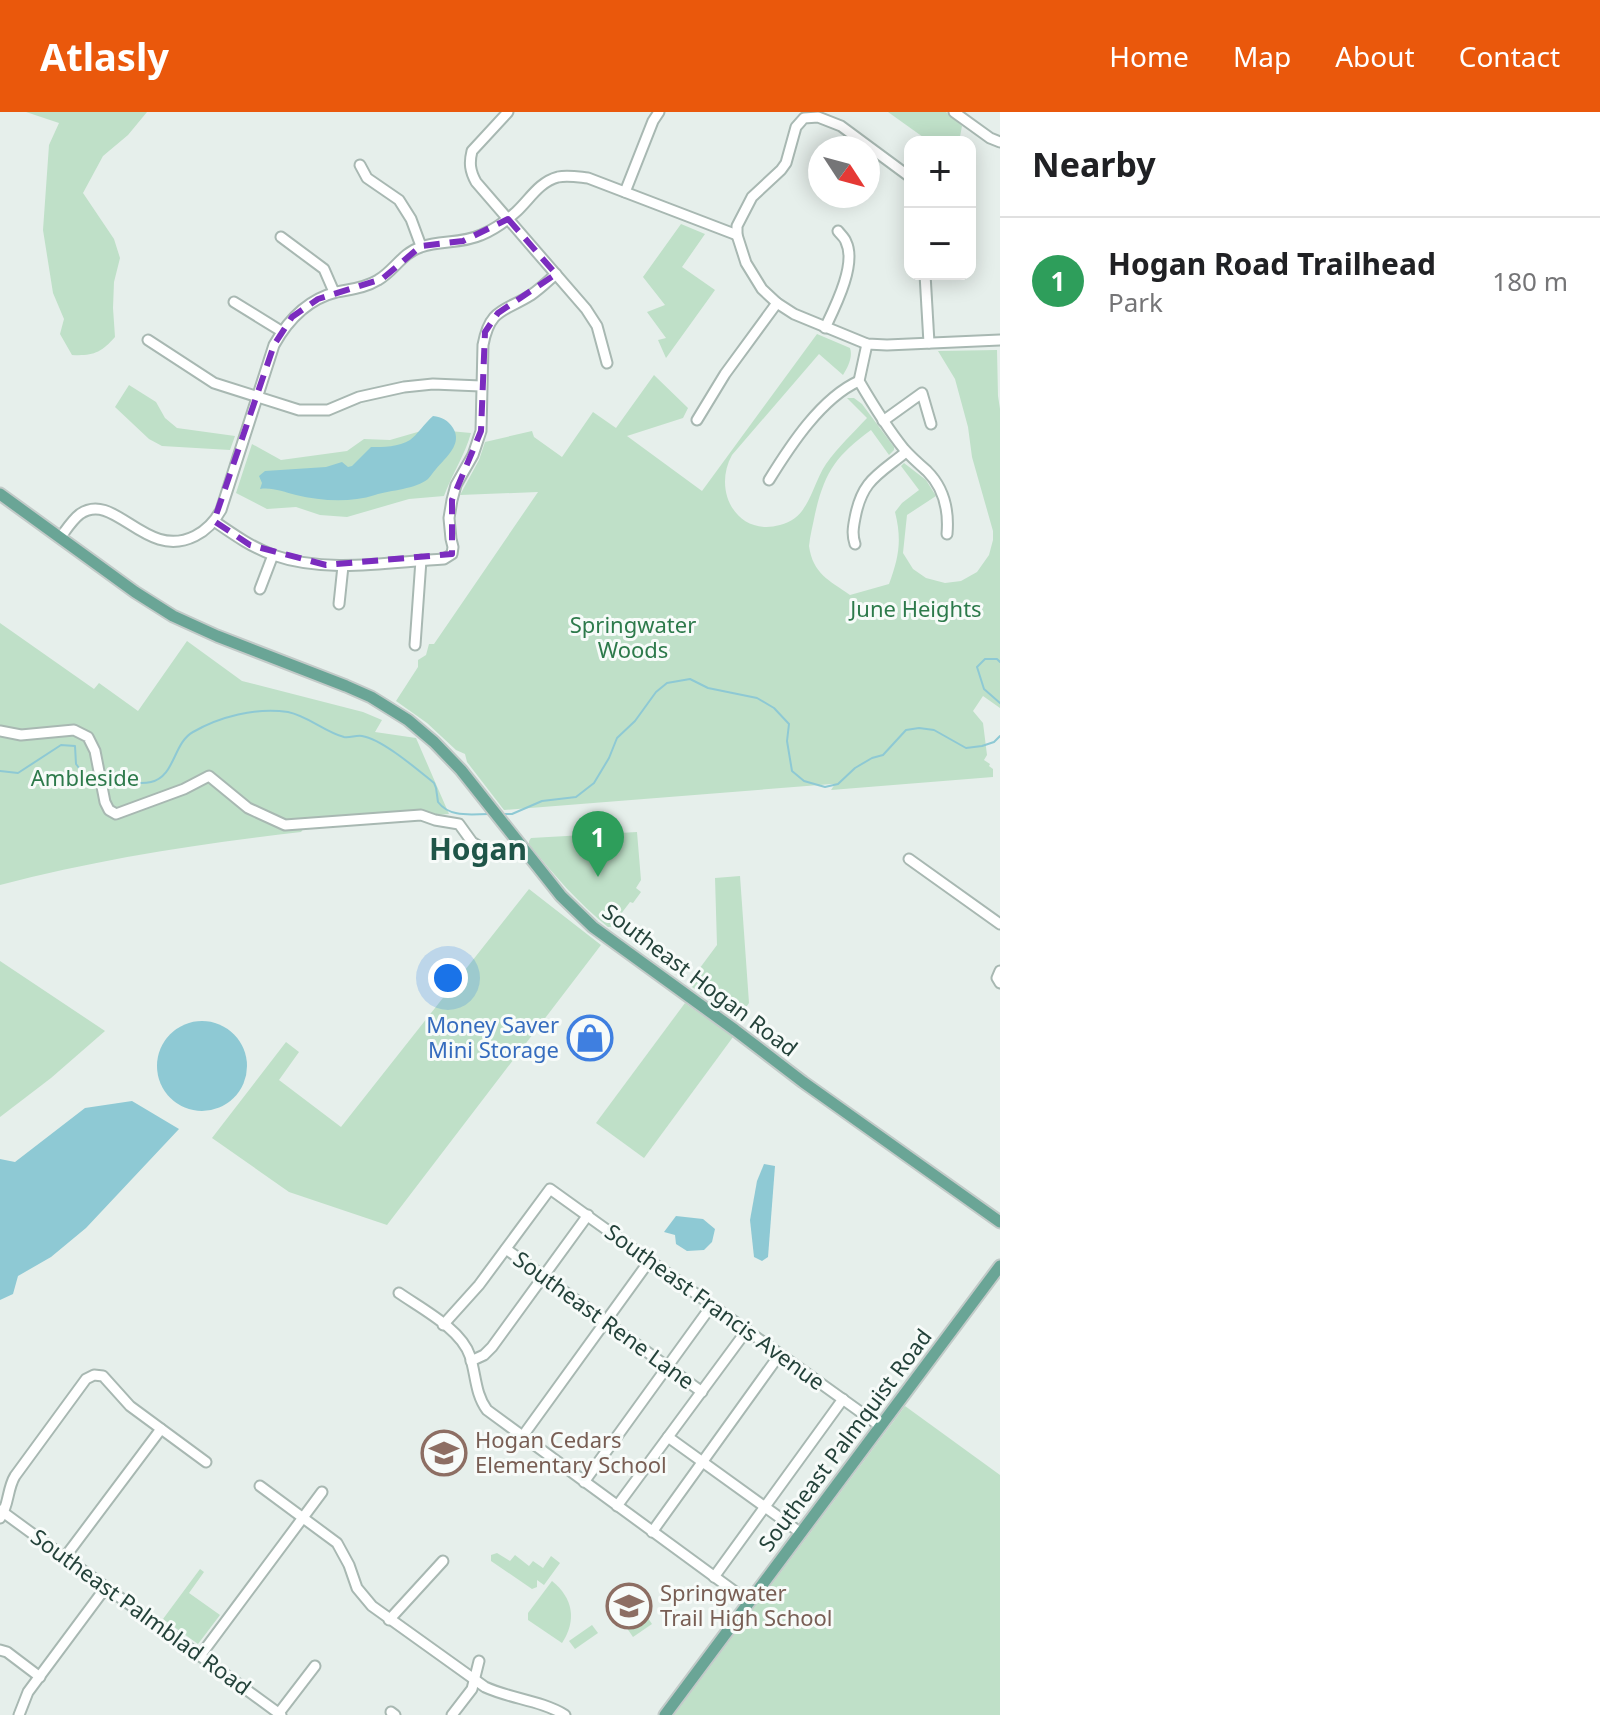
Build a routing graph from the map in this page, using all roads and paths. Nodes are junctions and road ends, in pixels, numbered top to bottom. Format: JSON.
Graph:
{"nodes":[{"id":1,"x":508,"y":112,"type":"edge"},
{"id":2,"x":659,"y":112,"type":"edge"},
{"id":3,"x":954,"y":112,"type":"edge"},
{"id":4,"x":965,"y":115,"type":"edge"},
{"id":5,"x":1000,"y":142,"type":"edge"},
{"id":6,"x":360,"y":165,"type":"dead end"},
{"id":7,"x":904,"y":173,"type":"edge"},
{"id":8,"x":625,"y":192,"type":"junction"},
{"id":9,"x":508,"y":219,"type":"junction"},
{"id":10,"x":838,"y":231,"type":"dead end"},
{"id":11,"x":737,"y":235,"type":"junction"},
{"id":12,"x":281,"y":237,"type":"dead end"},
{"id":13,"x":421,"y":246,"type":"junction"},
{"id":14,"x":556,"y":274,"type":"junction"},
{"id":15,"x":925,"y":280,"type":"edge"},
{"id":16,"x":334,"y":292,"type":"junction"},
{"id":17,"x":234,"y":302,"type":"dead end"},
{"id":18,"x":777,"y":303,"type":"junction"},
{"id":19,"x":825,"y":328,"type":"junction"},
{"id":20,"x":281,"y":331,"type":"junction"},
{"id":21,"x":148,"y":340,"type":"dead end"},
{"id":22,"x":1000,"y":340,"type":"edge"},
{"id":23,"x":929,"y":343,"type":"junction"},
{"id":24,"x":867,"y":344,"type":"junction"},
{"id":25,"x":607,"y":363,"type":"dead end"},
{"id":26,"x":859,"y":381,"type":"junction"},
{"id":27,"x":481,"y":386,"type":"junction"},
{"id":28,"x":257,"y":397,"type":"junction"},
{"id":29,"x":697,"y":420,"type":"dead end"},
{"id":30,"x":883,"y":421,"type":"junction"},
{"id":31,"x":931,"y":424,"type":"dead end"},
{"id":32,"x":906,"y":452,"type":"junction"},
{"id":33,"x":769,"y":480,"type":"dead end"},
{"id":34,"x":0,"y":494,"type":"edge"},
{"id":35,"x":214,"y":521,"type":"junction"},
{"id":36,"x":947,"y":534,"type":"dead end"},
{"id":37,"x":60,"y":538,"type":"junction"},
{"id":38,"x":855,"y":544,"type":"dead end"},
{"id":39,"x":273,"y":555,"type":"junction"},
{"id":40,"x":421,"y":560,"type":"junction"},
{"id":41,"x":343,"y":566,"type":"junction"},
{"id":42,"x":260,"y":589,"type":"dead end"},
{"id":43,"x":339,"y":604,"type":"dead end"},
{"id":44,"x":415,"y":645,"type":"dead end"},
{"id":45,"x":0,"y":731,"type":"edge"},
{"id":46,"x":522,"y":846,"type":"junction"},
{"id":47,"x":909,"y":859,"type":"dead end"},
{"id":48,"x":1000,"y":924,"type":"edge"},
{"id":49,"x":1000,"y":971,"type":"edge"},
{"id":50,"x":1000,"y":983,"type":"edge"},
{"id":51,"x":588,"y":1215,"type":"junction"},
{"id":52,"x":1000,"y":1222,"type":"edge"},
{"id":53,"x":506,"y":1249,"type":"junction"},
{"id":54,"x":650,"y":1260,"type":"junction"},
{"id":55,"x":1000,"y":1266,"type":"edge"},
{"id":56,"x":544,"y":1277,"type":"junction"},
{"id":57,"x":399,"y":1293,"type":"dead end"},
{"id":58,"x":712,"y":1305,"type":"junction"},
{"id":59,"x":605,"y":1322,"type":"junction"},
{"id":60,"x":443,"y":1325,"type":"junction"},
{"id":61,"x":747,"y":1330,"type":"junction"},
{"id":62,"x":780,"y":1354,"type":"junction"},
{"id":63,"x":471,"y":1361,"type":"junction"},
{"id":64,"x":668,"y":1367,"type":"junction"},
{"id":65,"x":702,"y":1392,"type":"junction"},
{"id":66,"x":843,"y":1399,"type":"junction"},
{"id":67,"x":880,"y":1426,"type":"junction"},
{"id":68,"x":161,"y":1429,"type":"junction"},
{"id":69,"x":522,"y":1437,"type":"junction"},
{"id":70,"x":668,"y":1437,"type":"junction"},
{"id":71,"x":206,"y":1462,"type":"dead end"},
{"id":72,"x":702,"y":1462,"type":"junction"},
{"id":73,"x":584,"y":1482,"type":"junction"},
{"id":74,"x":260,"y":1486,"type":"dead end"},
{"id":75,"x":322,"y":1492,"type":"dead end"},
{"id":76,"x":617,"y":1506,"type":"junction"},
{"id":77,"x":764,"y":1507,"type":"junction"},
{"id":78,"x":1,"y":1513,"type":"edge"},
{"id":79,"x":303,"y":1518,"type":"junction"},
{"id":80,"x":652,"y":1532,"type":"junction"},
{"id":81,"x":801,"y":1533,"type":"junction"},
{"id":82,"x":65,"y":1557,"type":"junction"},
{"id":83,"x":443,"y":1561,"type":"dead end"},
{"id":84,"x":714,"y":1577,"type":"junction"},
{"id":85,"x":106,"y":1587,"type":"junction"},
{"id":86,"x":749,"y":1602,"type":"junction"},
{"id":87,"x":389,"y":1620,"type":"junction"},
{"id":88,"x":0,"y":1650,"type":"edge"},
{"id":89,"x":200,"y":1656,"type":"junction"},
{"id":90,"x":479,"y":1661,"type":"dead end"},
{"id":91,"x":315,"y":1666,"type":"dead end"},
{"id":92,"x":40,"y":1677,"type":"junction"},
{"id":93,"x":474,"y":1680,"type":"junction"},
{"id":94,"x":280,"y":1714,"type":"edge"},
{"id":95,"x":19,"y":1715,"type":"edge"},
{"id":96,"x":452,"y":1715,"type":"edge"},
{"id":97,"x":565,"y":1715,"type":"edge"},
{"id":98,"x":665,"y":1715,"type":"edge"}],
"edges":[{"from":1,"to":9,"type":"street"},
{"from":2,"to":8,"type":"street"},
{"from":3,"to":4,"type":"street"},
{"from":4,"to":5,"type":"street"},
{"from":6,"to":13,"type":"street"},
{"from":7,"to":11,"type":"street"},
{"from":8,"to":9,"type":"street"},
{"from":8,"to":11,"type":"street"},
{"from":9,"to":13,"type":"street"},
{"from":9,"to":14,"type":"street"},
{"from":10,"to":19,"type":"street"},
{"from":11,"to":18,"type":"street"},
{"from":12,"to":16,"type":"street"},
{"from":13,"to":16,"type":"street"},
{"from":14,"to":25,"type":"street"},
{"from":14,"to":27,"type":"street"},
{"from":15,"to":23,"type":"street"},
{"from":16,"to":20,"type":"street"},
{"from":17,"to":20,"type":"street"},
{"from":18,"to":19,"type":"street"},
{"from":18,"to":29,"type":"street"},
{"from":19,"to":24,"type":"street"},
{"from":20,"to":28,"type":"street"},
{"from":21,"to":28,"type":"street"},
{"from":22,"to":23,"type":"street"},
{"from":23,"to":24,"type":"street"},
{"from":24,"to":26,"type":"street"},
{"from":26,"to":30,"type":"street"},
{"from":26,"to":33,"type":"street"},
{"from":27,"to":28,"type":"street"},
{"from":27,"to":40,"type":"street"},
{"from":28,"to":35,"type":"street"},
{"from":30,"to":31,"type":"street"},
{"from":30,"to":32,"type":"street"},
{"from":32,"to":36,"type":"street"},
{"from":32,"to":38,"type":"street"},
{"from":34,"to":37,"type":"main road","name":"Southeast Hogan Road"},
{"from":35,"to":37,"type":"street"},
{"from":35,"to":39,"type":"street"},
{"from":37,"to":46,"type":"main road","name":"Southeast Hogan Road"},
{"from":39,"to":41,"type":"street"},
{"from":39,"to":42,"type":"street"},
{"from":40,"to":41,"type":"street"},
{"from":40,"to":44,"type":"street"},
{"from":41,"to":43,"type":"street"},
{"from":45,"to":46,"type":"street"},
{"from":46,"to":52,"type":"main road","name":"Southeast Hogan Road"},
{"from":47,"to":48,"type":"street"},
{"from":49,"to":50,"type":"street"},
{"from":51,"to":53,"type":"street","name":"Southeast Francis Avenue"},
{"from":51,"to":54,"type":"street","name":"Southeast Francis Avenue"},
{"from":51,"to":56,"type":"street"},
{"from":53,"to":56,"type":"street","name":"Southeast Rene Lane"},
{"from":53,"to":60,"type":"street"},
{"from":54,"to":58,"type":"street","name":"Southeast Francis Avenue"},
{"from":54,"to":59,"type":"street"},
{"from":55,"to":67,"type":"main road","name":"Southeast Palmquist Road"},
{"from":56,"to":59,"type":"street","name":"Southeast Rene Lane"},
{"from":56,"to":63,"type":"street"},
{"from":57,"to":60,"type":"street"},
{"from":58,"to":61,"type":"street","name":"Southeast Francis Avenue"},
{"from":58,"to":64,"type":"street"},
{"from":59,"to":64,"type":"street","name":"Southeast Rene Lane"},
{"from":59,"to":69,"type":"street"},
{"from":60,"to":63,"type":"street"},
{"from":61,"to":62,"type":"street","name":"Southeast Francis Avenue"},
{"from":61,"to":65,"type":"street"},
{"from":62,"to":66,"type":"street","name":"Southeast Francis Avenue"},
{"from":62,"to":72,"type":"street"},
{"from":63,"to":69,"type":"street"},
{"from":64,"to":65,"type":"street","name":"Southeast Rene Lane"},
{"from":64,"to":73,"type":"street"},
{"from":65,"to":70,"type":"street"},
{"from":66,"to":67,"type":"street","name":"Southeast Francis Avenue"},
{"from":66,"to":77,"type":"street"},
{"from":67,"to":81,"type":"main road","name":"Southeast Palmquist Road"},
{"from":68,"to":71,"type":"street"},
{"from":68,"to":78,"type":"street"},
{"from":68,"to":82,"type":"street"},
{"from":69,"to":73,"type":"street"},
{"from":70,"to":72,"type":"street"},
{"from":70,"to":76,"type":"street"},
{"from":72,"to":77,"type":"street"},
{"from":72,"to":80,"type":"street"},
{"from":73,"to":76,"type":"street"},
{"from":74,"to":79,"type":"street"},
{"from":75,"to":79,"type":"street"},
{"from":76,"to":80,"type":"street"},
{"from":77,"to":81,"type":"street"},
{"from":77,"to":84,"type":"street"},
{"from":78,"to":82,"type":"street","name":"Southeast Palmblad Road"},
{"from":79,"to":87,"type":"street"},
{"from":79,"to":89,"type":"street"},
{"from":80,"to":84,"type":"street"},
{"from":81,"to":86,"type":"main road","name":"Southeast Palmquist Road"},
{"from":82,"to":85,"type":"street","name":"Southeast Palmblad Road"},
{"from":83,"to":87,"type":"street"},
{"from":84,"to":86,"type":"street"},
{"from":85,"to":89,"type":"street","name":"Southeast Palmblad Road"},
{"from":85,"to":92,"type":"street"},
{"from":86,"to":98,"type":"main road","name":"Southeast Palmquist Road"},
{"from":87,"to":93,"type":"street"},
{"from":88,"to":92,"type":"street"},
{"from":89,"to":94,"type":"street","name":"Southeast Palmblad Road"},
{"from":90,"to":93,"type":"street"},
{"from":91,"to":94,"type":"street"},
{"from":92,"to":95,"type":"street"},
{"from":93,"to":96,"type":"street"},
{"from":93,"to":97,"type":"street"}]}
